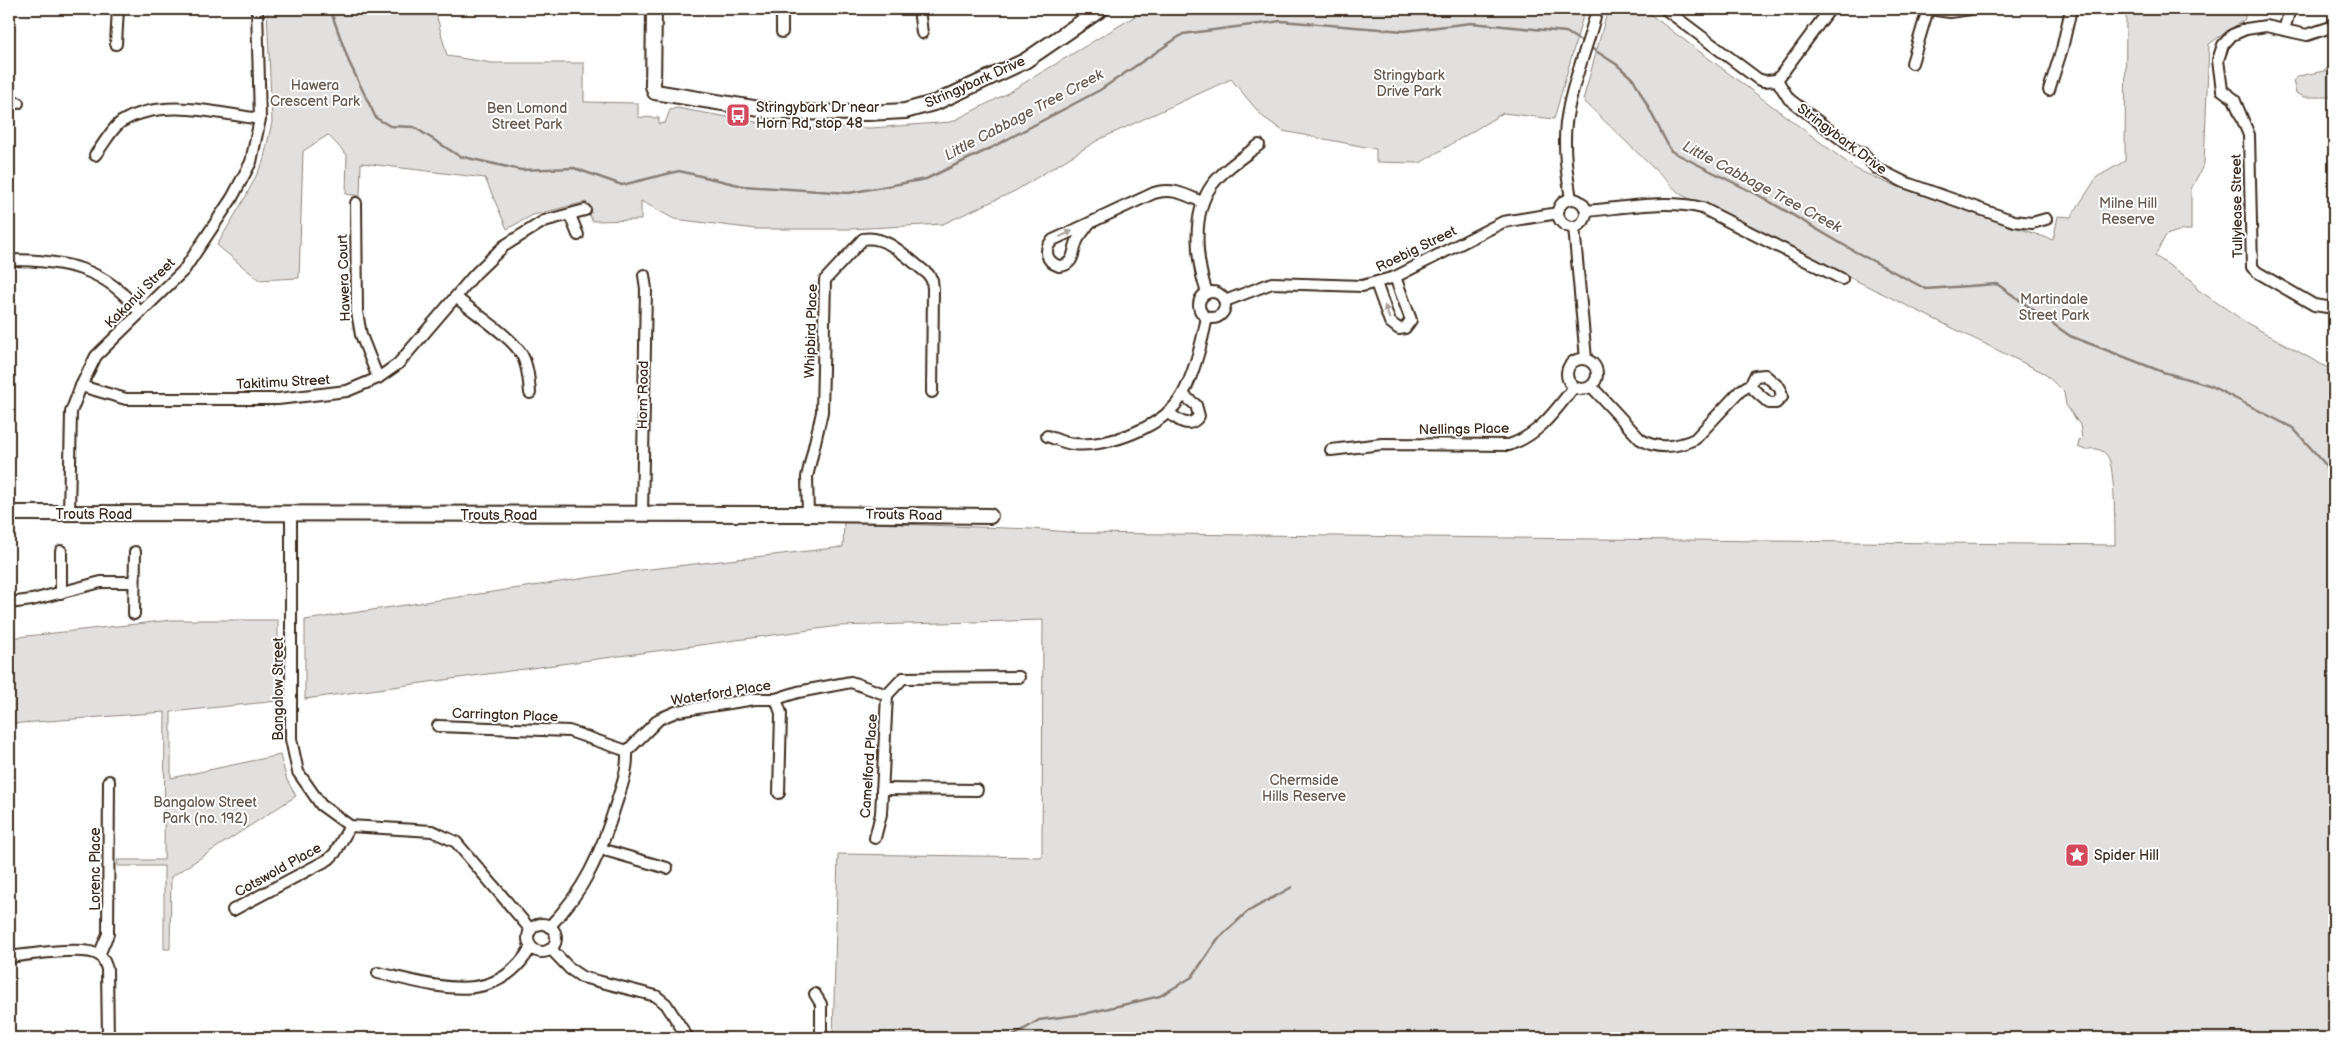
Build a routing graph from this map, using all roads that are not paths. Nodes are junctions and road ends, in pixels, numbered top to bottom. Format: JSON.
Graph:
{"nodes":[{"id":1,"x":118,"y":9,"type":"edge"},
{"id":2,"x":257,"y":9,"type":"edge"},
{"id":3,"x":654,"y":9,"type":"edge"},
{"id":4,"x":782,"y":9,"type":"edge"},
{"id":5,"x":919,"y":9,"type":"edge"},
{"id":6,"x":1102,"y":9,"type":"edge"},
{"id":7,"x":1597,"y":9,"type":"edge"},
{"id":8,"x":1665,"y":9,"type":"edge"},
{"id":9,"x":1830,"y":9,"type":"edge"},
{"id":10,"x":1928,"y":9,"type":"edge"},
{"id":11,"x":1971,"y":9,"type":"edge"},
{"id":12,"x":2071,"y":9,"type":"edge"},
{"id":13,"x":2290,"y":9,"type":"edge"},
{"id":14,"x":2334,"y":26,"type":"edge"},
{"id":15,"x":2284,"y":30,"type":"junction"},
{"id":16,"x":782,"y":32,"type":"dead end"},
{"id":17,"x":922,"y":33,"type":"dead end"},
{"id":18,"x":116,"y":44,"type":"dead end"},
{"id":19,"x":1912,"y":63,"type":"dead end"},
{"id":20,"x":1777,"y":80,"type":"junction"},
{"id":21,"x":2050,"y":90,"type":"dead end"},
{"id":22,"x":260,"y":119,"type":"junction"},
{"id":23,"x":1259,"y":145,"type":"dead end"},
{"id":24,"x":96,"y":156,"type":"dead end"},
{"id":25,"x":1571,"y":199,"type":"junction"},
{"id":26,"x":1202,"y":202,"type":"junction"},
{"id":27,"x":356,"y":203,"type":"dead end"},
{"id":28,"x":585,"y":210,"type":"dead end"},
{"id":29,"x":1586,"y":211,"type":"junction"},
{"id":30,"x":1558,"y":213,"type":"junction"},
{"id":31,"x":570,"y":215,"type":"junction"},
{"id":32,"x":2046,"y":218,"type":"dead end"},
{"id":33,"x":1088,"y":226,"type":"dead end"},
{"id":34,"x":1574,"y":227,"type":"junction"},
{"id":35,"x":578,"y":235,"type":"dead end"},
{"id":36,"x":9,"y":260,"type":"edge"},
{"id":37,"x":644,"y":275,"type":"dead end"},
{"id":38,"x":1395,"y":277,"type":"junction"},
{"id":39,"x":1842,"y":279,"type":"dead end"},
{"id":40,"x":1376,"y":283,"type":"junction"},
{"id":41,"x":1207,"y":293,"type":"junction"},
{"id":42,"x":457,"y":298,"type":"junction"},
{"id":43,"x":1225,"y":301,"type":"junction"},
{"id":44,"x":2334,"y":308,"type":"edge"},
{"id":45,"x":140,"y":313,"type":"junction"},
{"id":46,"x":1207,"y":317,"type":"junction"},
{"id":47,"x":1586,"y":359,"type":"junction"},
{"id":48,"x":378,"y":378,"type":"junction"},
{"id":49,"x":1751,"y":384,"type":"dead end"},
{"id":50,"x":81,"y":386,"type":"junction"},
{"id":51,"x":1592,"y":386,"type":"junction"},
{"id":52,"x":1574,"y":387,"type":"junction"},
{"id":53,"x":932,"y":392,"type":"dead end"},
{"id":54,"x":530,"y":394,"type":"dead end"},
{"id":55,"x":1182,"y":395,"type":"junction"},
{"id":56,"x":1168,"y":412,"type":"junction"},
{"id":57,"x":1047,"y":436,"type":"dead end"},
{"id":58,"x":1331,"y":450,"type":"dead end"},
{"id":59,"x":9,"y":513,"type":"edge"},
{"id":60,"x":69,"y":514,"type":"junction"},
{"id":61,"x":808,"y":514,"type":"junction"},
{"id":62,"x":292,"y":515,"type":"junction"},
{"id":63,"x":642,"y":515,"type":"junction"},
{"id":64,"x":990,"y":516,"type":"dead end"},
{"id":65,"x":62,"y":551,"type":"dead end"},
{"id":66,"x":135,"y":552,"type":"dead end"},
{"id":67,"x":134,"y":582,"type":"junction"},
{"id":68,"x":61,"y":593,"type":"junction"},
{"id":69,"x":9,"y":602,"type":"edge"},
{"id":70,"x":134,"y":614,"type":"dead end"},
{"id":71,"x":1019,"y":676,"type":"dead end"},
{"id":72,"x":887,"y":695,"type":"junction"},
{"id":73,"x":776,"y":699,"type":"junction"},
{"id":74,"x":438,"y":726,"type":"dead end"},
{"id":75,"x":627,"y":751,"type":"junction"},
{"id":76,"x":109,"y":781,"type":"dead end"},
{"id":77,"x":882,"y":789,"type":"junction"},
{"id":78,"x":977,"y":790,"type":"dead end"},
{"id":79,"x":779,"y":794,"type":"dead end"},
{"id":80,"x":350,"y":826,"type":"junction"},
{"id":81,"x":875,"y":838,"type":"dead end"},
{"id":82,"x":601,"y":849,"type":"junction"},
{"id":83,"x":667,"y":868,"type":"dead end"},
{"id":84,"x":233,"y":910,"type":"dead end"},
{"id":85,"x":549,"y":927,"type":"junction"},
{"id":86,"x":531,"y":930,"type":"junction"},
{"id":87,"x":531,"y":947,"type":"junction"},
{"id":88,"x":551,"y":949,"type":"junction"},
{"id":89,"x":99,"y":955,"type":"junction"},
{"id":90,"x":9,"y":957,"type":"edge"},
{"id":91,"x":378,"y":974,"type":"dead end"},
{"id":92,"x":815,"y":994,"type":"dead end"},
{"id":93,"x":108,"y":1038,"type":"edge"},
{"id":94,"x":688,"y":1038,"type":"edge"},
{"id":95,"x":821,"y":1038,"type":"edge"}],
"edges":[{"from":1,"to":18,"type":"street"},
{"from":2,"to":22,"type":"street","name":"Kakanui Street"},
{"from":3,"to":6,"type":"street","name":"Stringybark Drive"},
{"from":4,"to":16,"type":"street"},
{"from":5,"to":17,"type":"street"},
{"from":7,"to":25,"type":"street"},
{"from":8,"to":20,"type":"street"},
{"from":9,"to":20,"type":"street"},
{"from":10,"to":11,"type":"street"},
{"from":10,"to":19,"type":"street"},
{"from":12,"to":21,"type":"street"},
{"from":13,"to":15,"type":"street"},
{"from":14,"to":15,"type":"street"},
{"from":15,"to":44,"type":"street","name":"Tullylease Street"},
{"from":20,"to":32,"type":"street","name":"Stringybark Drive"},
{"from":22,"to":24,"type":"street"},
{"from":22,"to":45,"type":"street","name":"Kakanui Street"},
{"from":23,"to":26,"type":"street"},
{"from":25,"to":29,"type":"street"},
{"from":25,"to":30,"type":"street"},
{"from":26,"to":33,"type":"street"},
{"from":26,"to":41,"type":"street"},
{"from":27,"to":48,"type":"street","name":"Hawera Court"},
{"from":28,"to":31,"type":"street","name":"Takitimu Street"},
{"from":29,"to":34,"type":"street"},
{"from":29,"to":39,"type":"street"},
{"from":30,"to":34,"type":"street"},
{"from":30,"to":38,"type":"street","name":"Roebig Street"},
{"from":31,"to":35,"type":"street"},
{"from":31,"to":42,"type":"street","name":"Takitimu Street"},
{"from":34,"to":47,"type":"street"},
{"from":36,"to":45,"type":"street"},
{"from":37,"to":63,"type":"street","name":"Horn Road"},
{"from":38,"to":40,"type":"street","name":"Roebig Street"},
{"from":38,"to":40,"type":"street","one_way":true},
{"from":40,"to":43,"type":"street","name":"Roebig Street"},
{"from":41,"to":43,"type":"street"},
{"from":41,"to":46,"type":"street"},
{"from":42,"to":48,"type":"street","name":"Takitimu Street"},
{"from":42,"to":54,"type":"street"},
{"from":43,"to":46,"type":"street"},
{"from":45,"to":50,"type":"street","name":"Kakanui Street"},
{"from":46,"to":55,"type":"street"},
{"from":47,"to":51,"type":"street"},
{"from":47,"to":52,"type":"street"},
{"from":48,"to":50,"type":"street","name":"Takitimu Street"},
{"from":49,"to":51,"type":"street"},
{"from":50,"to":60,"type":"street","name":"Kakanui Street"},
{"from":51,"to":52,"type":"street"},
{"from":52,"to":58,"type":"street","name":"Nellings Place"},
{"from":53,"to":61,"type":"street","name":"Whipbird Place"},
{"from":55,"to":56,"type":"street"},
{"from":55,"to":56,"type":"street"},
{"from":56,"to":57,"type":"street"},
{"from":59,"to":60,"type":"street","name":"Trouts Road"},
{"from":60,"to":62,"type":"street","name":"Trouts Road"},
{"from":61,"to":63,"type":"street","name":"Trouts Road"},
{"from":61,"to":64,"type":"street","name":"Trouts Road"},
{"from":62,"to":63,"type":"street","name":"Trouts Road"},
{"from":62,"to":80,"type":"street","name":"Bangalow Street"},
{"from":65,"to":68,"type":"street"},
{"from":66,"to":67,"type":"street"},
{"from":67,"to":68,"type":"street"},
{"from":67,"to":70,"type":"street"},
{"from":68,"to":69,"type":"street"},
{"from":71,"to":72,"type":"street"},
{"from":72,"to":73,"type":"street","name":"Waterford Place"},
{"from":72,"to":77,"type":"street","name":"Camelford Place"},
{"from":73,"to":75,"type":"street","name":"Waterford Place"},
{"from":73,"to":79,"type":"street"},
{"from":74,"to":75,"type":"street","name":"Carrington Place"},
{"from":75,"to":82,"type":"street"},
{"from":76,"to":89,"type":"street","name":"Lorenc Place"},
{"from":77,"to":78,"type":"street"},
{"from":77,"to":81,"type":"street","name":"Camelford Place"},
{"from":80,"to":84,"type":"street","name":"Cotswold Place"},
{"from":80,"to":86,"type":"street"},
{"from":82,"to":83,"type":"street"},
{"from":82,"to":85,"type":"street"},
{"from":85,"to":86,"type":"street"},
{"from":85,"to":88,"type":"street"},
{"from":86,"to":87,"type":"street"},
{"from":87,"to":88,"type":"street"},
{"from":87,"to":91,"type":"street"},
{"from":88,"to":94,"type":"street"},
{"from":89,"to":90,"type":"street"},
{"from":89,"to":93,"type":"street"},
{"from":92,"to":95,"type":"street"}]}
